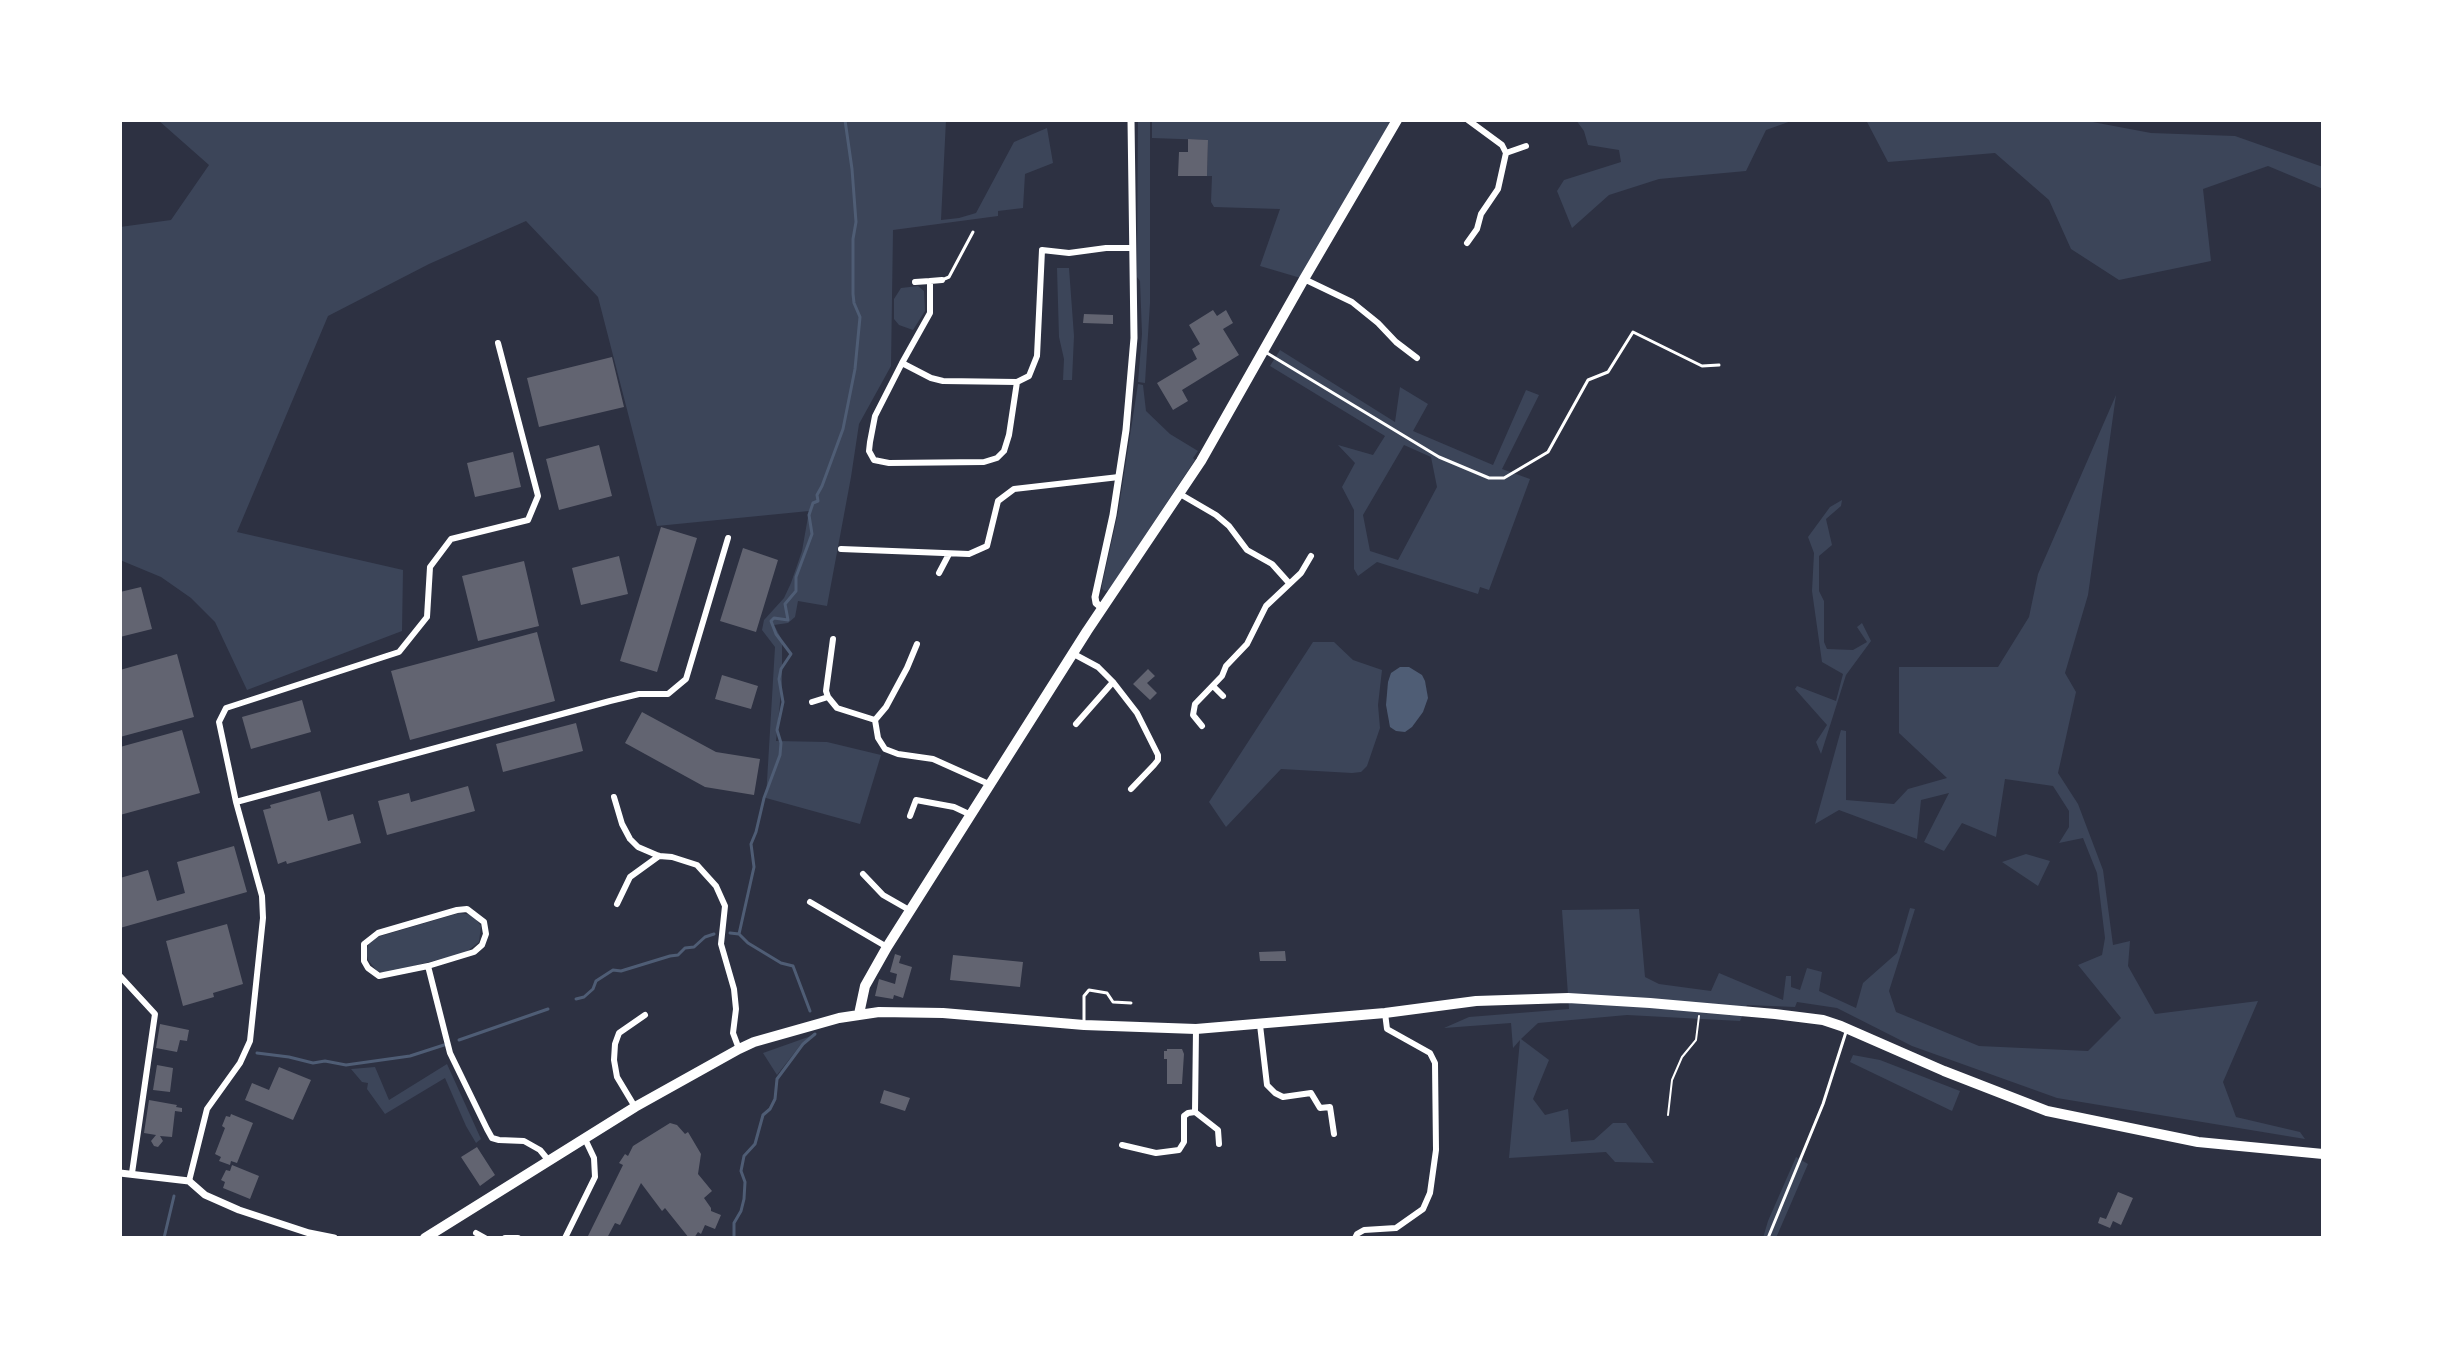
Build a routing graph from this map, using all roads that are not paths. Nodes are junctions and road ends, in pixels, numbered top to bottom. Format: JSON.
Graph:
{"nodes":[{"id":1,"x":1131,"y":120,"type":"edge"},
{"id":2,"x":1397,"y":120,"type":"edge"},
{"id":3,"x":1468,"y":120,"type":"edge"},
{"id":4,"x":1526,"y":146,"type":"dead end"},
{"id":5,"x":1506,"y":153,"type":"junction"},
{"id":6,"x":973,"y":232,"type":"dead end"},
{"id":7,"x":1467,"y":243,"type":"dead end"},
{"id":8,"x":1132,"y":248,"type":"junction"},
{"id":9,"x":1304,"y":279,"type":"junction"},
{"id":10,"x":942,"y":280,"type":"joint"},
{"id":11,"x":930,"y":281,"type":"junction"},
{"id":12,"x":915,"y":282,"type":"dead end"},
{"id":13,"x":498,"y":343,"type":"dead end"},
{"id":14,"x":1263,"y":351,"type":"junction"},
{"id":15,"x":1417,"y":358,"type":"dead end"},
{"id":16,"x":902,"y":363,"type":"junction"},
{"id":17,"x":1719,"y":365,"type":"dead end"},
{"id":18,"x":1017,"y":382,"type":"junction"},
{"id":19,"x":1119,"y":477,"type":"junction"},
{"id":20,"x":1180,"y":494,"type":"junction"},
{"id":21,"x":728,"y":538,"type":"dead end"},
{"id":22,"x":841,"y":549,"type":"dead end"},
{"id":23,"x":949,"y":554,"type":"junction"},
{"id":24,"x":1311,"y":556,"type":"dead end"},
{"id":25,"x":939,"y":573,"type":"dead end"},
{"id":26,"x":1289,"y":583,"type":"junction"},
{"id":27,"x":1102,"y":608,"type":"junction"},
{"id":28,"x":833,"y":639,"type":"dead end"},
{"id":29,"x":917,"y":644,"type":"dead end"},
{"id":30,"x":1072,"y":653,"type":"junction"},
{"id":31,"x":1113,"y":682,"type":"junction"},
{"id":32,"x":1213,"y":686,"type":"junction"},
{"id":33,"x":1223,"y":696,"type":"dead end"},
{"id":34,"x":828,"y":697,"type":"junction"},
{"id":35,"x":812,"y":702,"type":"dead end"},
{"id":36,"x":875,"y":720,"type":"junction"},
{"id":37,"x":1076,"y":724,"type":"dead end"},
{"id":38,"x":1202,"y":726,"type":"dead end"},
{"id":39,"x":991,"y":785,"type":"junction"},
{"id":40,"x":1131,"y":789,"type":"dead end"},
{"id":41,"x":614,"y":797,"type":"dead end"},
{"id":42,"x":236,"y":802,"type":"junction"},
{"id":43,"x":971,"y":815,"type":"junction"},
{"id":44,"x":910,"y":816,"type":"dead end"},
{"id":45,"x":659,"y":856,"type":"junction"},
{"id":46,"x":863,"y":874,"type":"dead end"},
{"id":47,"x":810,"y":902,"type":"dead end"},
{"id":48,"x":617,"y":904,"type":"dead end"},
{"id":49,"x":911,"y":911,"type":"junction"},
{"id":50,"x":887,"y":947,"type":"junction"},
{"id":51,"x":428,"y":966,"type":"junction"},
{"id":52,"x":120,"y":976,"type":"edge"},
{"id":53,"x":1131,"y":1003,"type":"dead end"},
{"id":54,"x":1385,"y":1013,"type":"junction"},
{"id":55,"x":859,"y":1014,"type":"junction"},
{"id":56,"x":645,"y":1015,"type":"dead end"},
{"id":57,"x":1084,"y":1025,"type":"junction"},
{"id":58,"x":1260,"y":1025,"type":"junction"},
{"id":59,"x":1845,"y":1027,"type":"junction"},
{"id":60,"x":1196,"y":1029,"type":"junction"},
{"id":61,"x":739,"y":1049,"type":"junction"},
{"id":62,"x":635,"y":1107,"type":"junction"},
{"id":63,"x":1195,"y":1112,"type":"junction"},
{"id":64,"x":1334,"y":1134,"type":"dead end"},
{"id":65,"x":585,"y":1139,"type":"junction"},
{"id":66,"x":1219,"y":1144,"type":"dead end"},
{"id":67,"x":1122,"y":1145,"type":"dead end"},
{"id":68,"x":2323,"y":1154,"type":"edge"},
{"id":69,"x":549,"y":1161,"type":"junction"},
{"id":70,"x":120,"y":1173,"type":"edge"},
{"id":71,"x":132,"y":1173,"type":"junction"},
{"id":72,"x":189,"y":1181,"type":"junction"},
{"id":73,"x":476,"y":1233,"type":"dead end"},
{"id":74,"x":334,"y":1238,"type":"edge"},
{"id":75,"x":425,"y":1238,"type":"edge"},
{"id":76,"x":485,"y":1238,"type":"edge"},
{"id":77,"x":505,"y":1238,"type":"edge"},
{"id":78,"x":518,"y":1238,"type":"edge"},
{"id":79,"x":565,"y":1238,"type":"edge"},
{"id":80,"x":1355,"y":1238,"type":"edge"},
{"id":81,"x":1768,"y":1238,"type":"edge"}],
"edges":[{"from":1,"to":8,"type":"street"},
{"from":2,"to":9,"type":"highway"},
{"from":3,"to":5,"type":"street"},
{"from":4,"to":5,"type":"street"},
{"from":5,"to":7,"type":"street"},
{"from":6,"to":10,"type":"lane"},
{"from":8,"to":18,"type":"street"},
{"from":8,"to":19,"type":"street"},
{"from":9,"to":14,"type":"highway"},
{"from":9,"to":15,"type":"street"},
{"from":10,"to":11,"type":"street"},
{"from":11,"to":12,"type":"street"},
{"from":11,"to":16,"type":"street"},
{"from":13,"to":42,"type":"street"},
{"from":14,"to":17,"type":"lane"},
{"from":14,"to":20,"type":"highway"},
{"from":16,"to":18,"type":"street"},
{"from":16,"to":18,"type":"street"},
{"from":19,"to":23,"type":"street"},
{"from":19,"to":27,"type":"street"},
{"from":20,"to":26,"type":"street"},
{"from":20,"to":27,"type":"highway"},
{"from":21,"to":42,"type":"street"},
{"from":22,"to":23,"type":"street"},
{"from":23,"to":25,"type":"street"},
{"from":24,"to":26,"type":"street"},
{"from":26,"to":32,"type":"street"},
{"from":27,"to":30,"type":"highway"},
{"from":28,"to":34,"type":"street"},
{"from":29,"to":36,"type":"street"},
{"from":30,"to":31,"type":"street"},
{"from":30,"to":39,"type":"highway"},
{"from":31,"to":37,"type":"street"},
{"from":31,"to":40,"type":"street"},
{"from":32,"to":33,"type":"street"},
{"from":32,"to":38,"type":"street"},
{"from":34,"to":35,"type":"street"},
{"from":34,"to":36,"type":"street"},
{"from":36,"to":39,"type":"street"},
{"from":39,"to":43,"type":"highway"},
{"from":41,"to":45,"type":"street"},
{"from":42,"to":72,"type":"street"},
{"from":43,"to":44,"type":"street"},
{"from":43,"to":49,"type":"highway"},
{"from":45,"to":48,"type":"street"},
{"from":45,"to":61,"type":"street"},
{"from":46,"to":49,"type":"street"},
{"from":47,"to":50,"type":"street"},
{"from":49,"to":50,"type":"highway"},
{"from":50,"to":55,"type":"highway"},
{"from":51,"to":51,"type":"street"},
{"from":51,"to":69,"type":"street"},
{"from":52,"to":71,"type":"street"},
{"from":53,"to":57,"type":"lane"},
{"from":54,"to":58,"type":"highway"},
{"from":54,"to":59,"type":"highway"},
{"from":54,"to":80,"type":"street"},
{"from":55,"to":57,"type":"highway"},
{"from":55,"to":61,"type":"highway"},
{"from":56,"to":62,"type":"street"},
{"from":57,"to":60,"type":"highway"},
{"from":58,"to":60,"type":"highway"},
{"from":58,"to":64,"type":"street"},
{"from":59,"to":68,"type":"highway"},
{"from":59,"to":81,"type":"lane"},
{"from":60,"to":63,"type":"street"},
{"from":61,"to":62,"type":"highway"},
{"from":62,"to":65,"type":"highway"},
{"from":63,"to":66,"type":"street"},
{"from":63,"to":67,"type":"street"},
{"from":65,"to":69,"type":"highway"},
{"from":65,"to":79,"type":"street"},
{"from":69,"to":75,"type":"highway"},
{"from":70,"to":71,"type":"street"},
{"from":71,"to":72,"type":"street"},
{"from":72,"to":74,"type":"street"},
{"from":73,"to":76,"type":"street"},
{"from":77,"to":78,"type":"street"}]}
